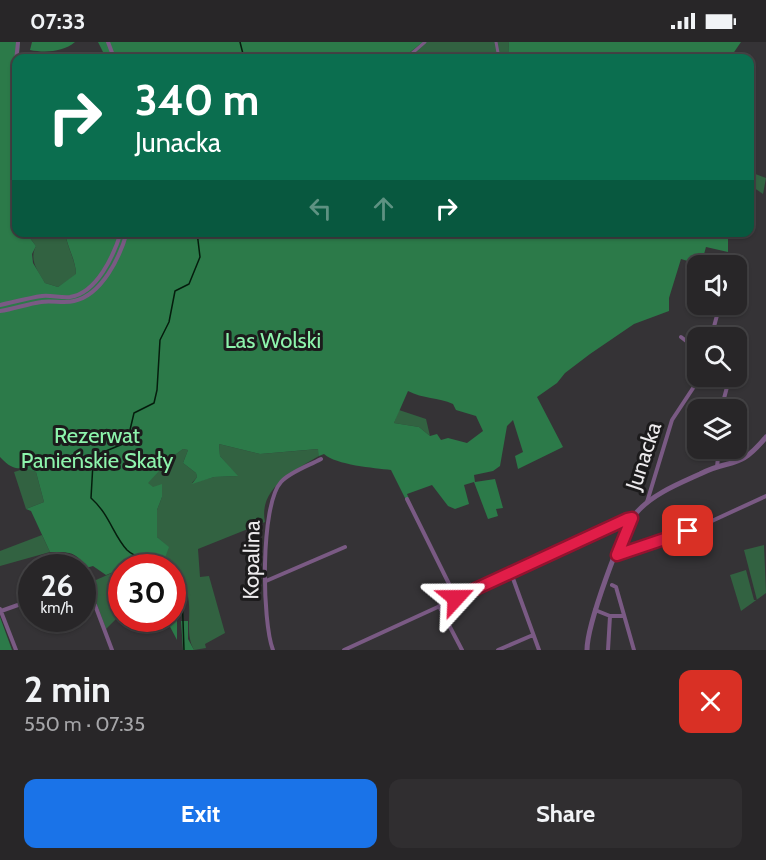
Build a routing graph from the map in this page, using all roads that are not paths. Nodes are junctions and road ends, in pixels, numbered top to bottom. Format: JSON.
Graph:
{"nodes":[{"id":1,"x":425,"y":42,"type":"edge"},
{"id":2,"x":411,"y":54,"type":"edge"},
{"id":3,"x":119,"y":237,"type":"edge"},
{"id":4,"x":125,"y":237,"type":"edge"},
{"id":5,"x":0,"y":305,"type":"edge"},
{"id":6,"x":0,"y":311,"type":"edge"},
{"id":7,"x":681,"y":336,"type":"dead end"},
{"id":8,"x":687,"y":341,"type":"edge"},
{"id":9,"x":694,"y":387,"type":"edge"},
{"id":10,"x":766,"y":437,"type":"edge"},
{"id":11,"x":766,"y":444,"type":"edge"},
{"id":12,"x":755,"y":450,"type":"junction"},
{"id":13,"x":321,"y":459,"type":"dead end"},
{"id":14,"x":718,"y":459,"type":"edge"},
{"id":15,"x":717,"y":467,"type":"junction"},
{"id":16,"x":766,"y":496,"type":"edge"},
{"id":17,"x":407,"y":499,"type":"dead end"},
{"id":18,"x":647,"y":502,"type":"junction"},
{"id":19,"x":632,"y":518,"type":"junction"},
{"id":20,"x":345,"y":547,"type":"dead end"},
{"id":21,"x":617,"y":555,"type":"junction"},
{"id":22,"x":511,"y":573,"type":"junction"},
{"id":23,"x":267,"y":581,"type":"junction"},
{"id":24,"x":612,"y":585,"type":"dead end"},
{"id":25,"x":456,"y":598,"type":"junction"},
{"id":26,"x":18,"y":605,"type":"edge"},
{"id":27,"x":439,"y":606,"type":"junction"},
{"id":28,"x":96,"y":608,"type":"edge"},
{"id":29,"x":1,"y":610,"type":"edge"},
{"id":30,"x":595,"y":610,"type":"junction"},
{"id":31,"x":610,"y":616,"type":"junction"},
{"id":32,"x":624,"y":616,"type":"junction"},
{"id":33,"x":533,"y":635,"type":"junction"},
{"id":34,"x":16,"y":650,"type":"edge"},
{"id":35,"x":112,"y":650,"type":"edge"},
{"id":36,"x":273,"y":650,"type":"edge"},
{"id":37,"x":344,"y":650,"type":"edge"},
{"id":38,"x":462,"y":650,"type":"edge"},
{"id":39,"x":498,"y":650,"type":"edge"},
{"id":40,"x":539,"y":650,"type":"edge"},
{"id":41,"x":586,"y":650,"type":"edge"},
{"id":42,"x":608,"y":650,"type":"edge"},
{"id":43,"x":634,"y":650,"type":"edge"}],
"edges":[{"from":1,"to":2,"type":"street"},
{"from":3,"to":5,"type":"street"},
{"from":4,"to":6,"type":"street"},
{"from":7,"to":8,"type":"street"},
{"from":9,"to":18,"type":"street","name":"Junacka"},
{"from":10,"to":12,"type":"street"},
{"from":11,"to":12,"type":"street"},
{"from":12,"to":15,"type":"street"},
{"from":13,"to":23,"type":"street","name":"Kopalina"},
{"from":14,"to":15,"type":"street"},
{"from":15,"to":18,"type":"street"},
{"from":16,"to":21,"type":"street"},
{"from":17,"to":25,"type":"street"},
{"from":18,"to":19,"type":"street","name":"Junacka"},
{"from":19,"to":21,"type":"street","name":"Junacka"},
{"from":19,"to":22,"type":"street"},
{"from":20,"to":23,"type":"street"},
{"from":21,"to":30,"type":"street","name":"Junacka"},
{"from":22,"to":25,"type":"street"},
{"from":22,"to":33,"type":"street"},
{"from":23,"to":36,"type":"street","name":"Kopalina"},
{"from":24,"to":32,"type":"street"},
{"from":25,"to":27,"type":"street"},
{"from":26,"to":29,"type":"street"},
{"from":27,"to":37,"type":"street"},
{"from":27,"to":38,"type":"street"},
{"from":28,"to":35,"type":"street"},
{"from":29,"to":34,"type":"street"},
{"from":30,"to":31,"type":"street"},
{"from":30,"to":41,"type":"street","name":"Junacka"},
{"from":31,"to":32,"type":"street"},
{"from":31,"to":42,"type":"street"},
{"from":32,"to":43,"type":"street"},
{"from":33,"to":39,"type":"street"},
{"from":33,"to":40,"type":"street"}]}
